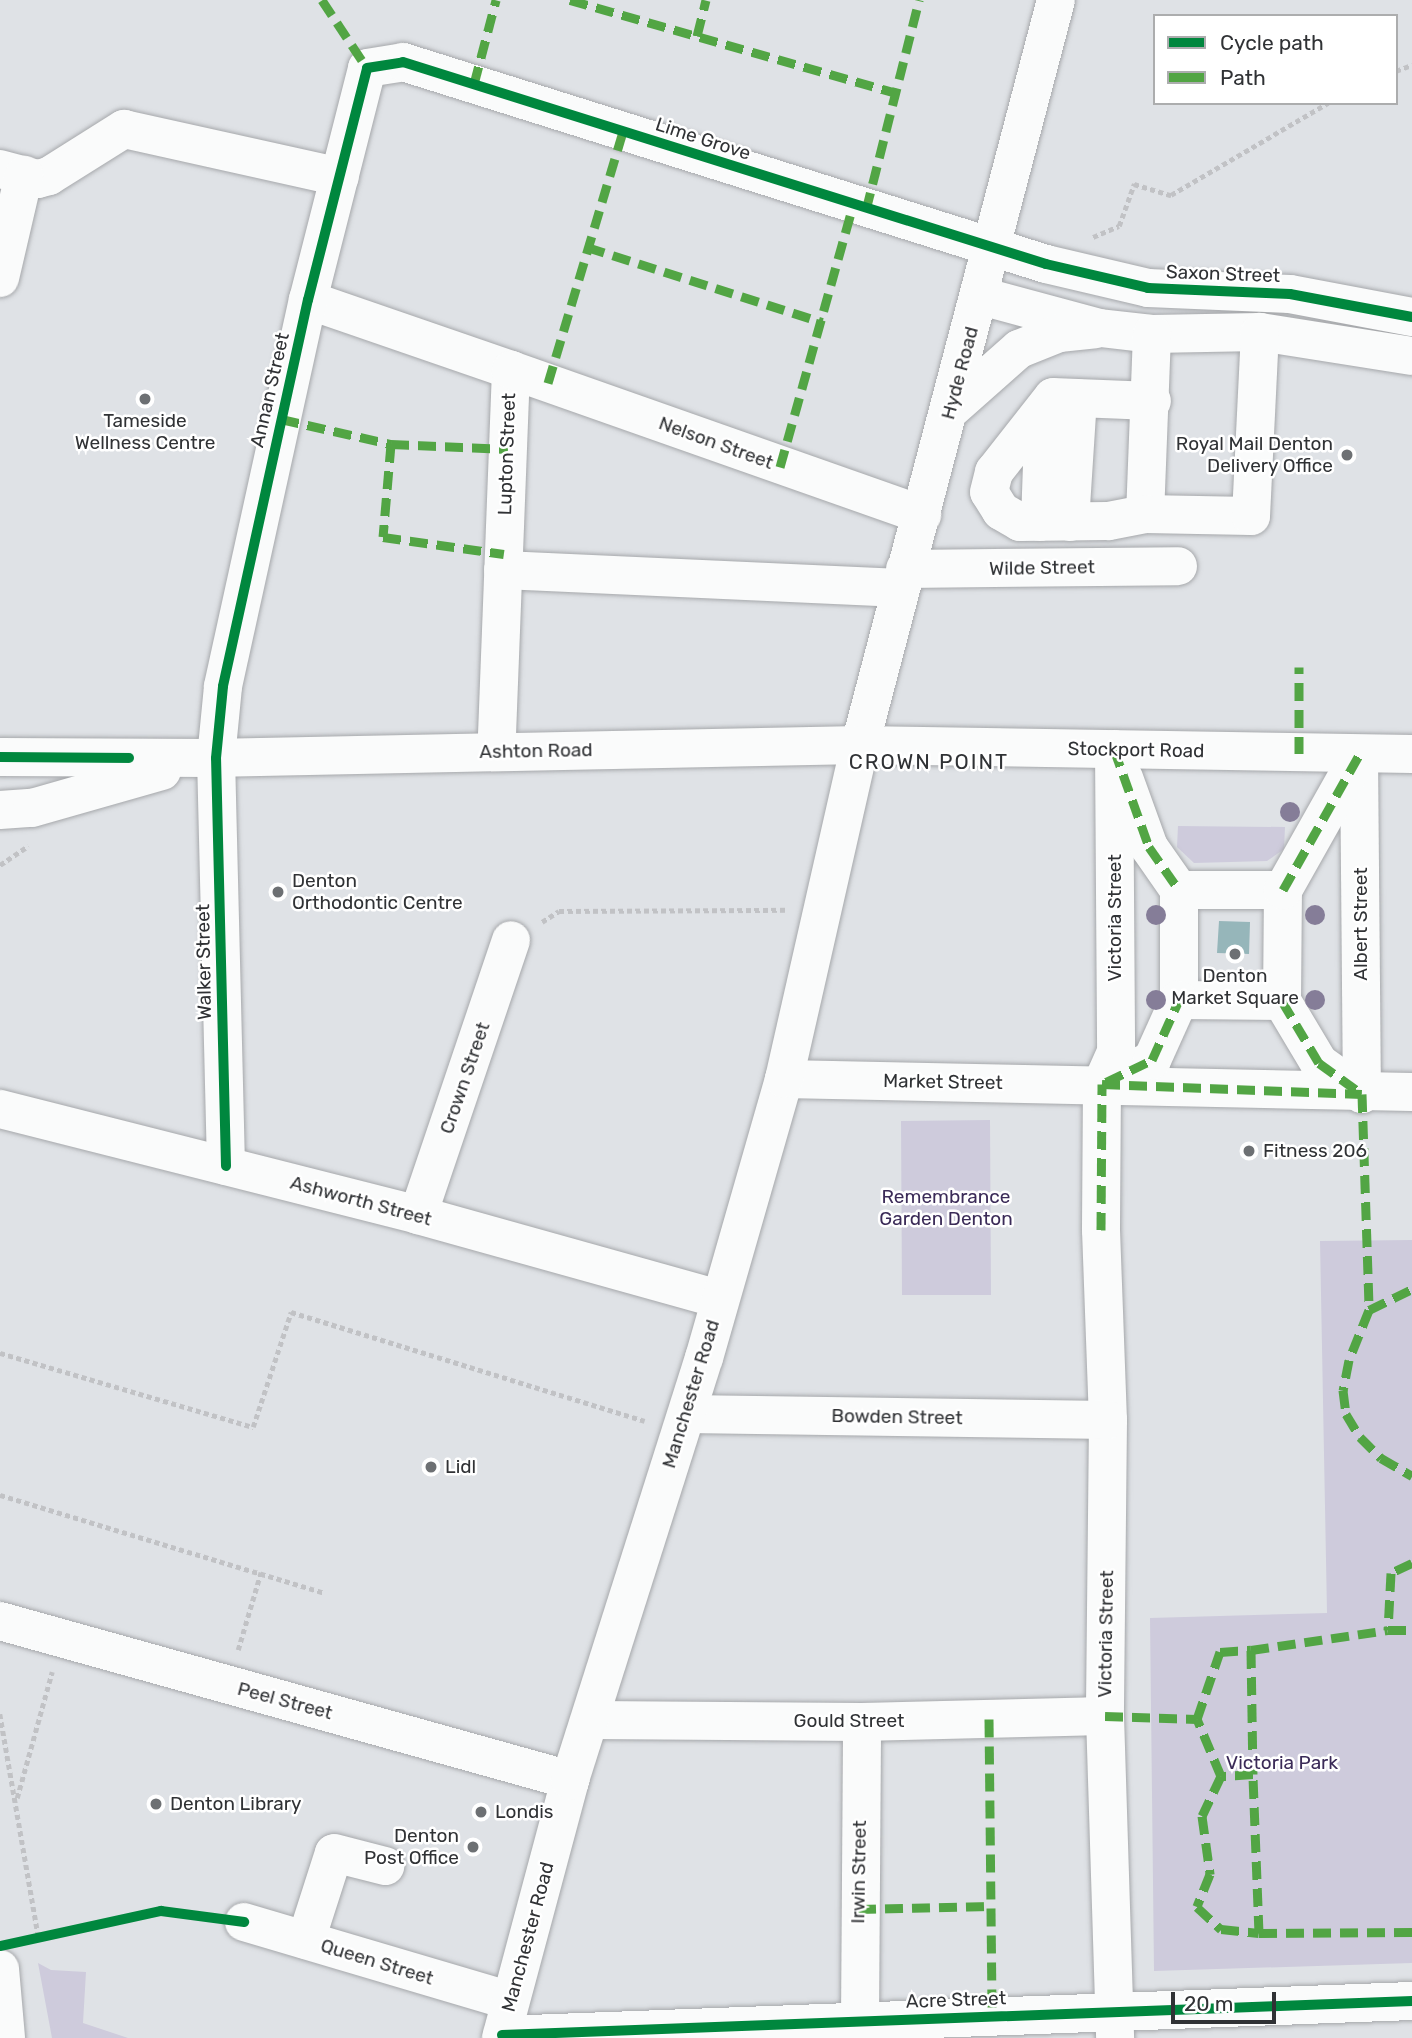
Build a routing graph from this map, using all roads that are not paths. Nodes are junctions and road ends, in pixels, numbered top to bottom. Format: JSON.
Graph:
{"nodes":[{"id":1,"x":1054,"y":0,"type":"edge"},
{"id":2,"x":403,"y":62,"type":"joint"},
{"id":3,"x":12,"y":172,"type":"edge"},
{"id":4,"x":340,"y":177,"type":"junction"},
{"id":5,"x":992,"y":250,"type":"junction"},
{"id":6,"x":0,"y":278,"type":"edge"},
{"id":7,"x":981,"y":296,"type":"junction"},
{"id":8,"x":308,"y":300,"type":"junction"},
{"id":9,"x":1412,"y":317,"type":"edge"},
{"id":10,"x":1100,"y":328,"type":"junction"},
{"id":11,"x":1260,"y":332,"type":"junction"},
{"id":12,"x":1152,"y":334,"type":"junction"},
{"id":13,"x":1412,"y":356,"type":"edge"},
{"id":14,"x":511,"y":370,"type":"junction"},
{"id":15,"x":1152,"y":401,"type":"junction"},
{"id":16,"x":1078,"y":406,"type":"junction"},
{"id":17,"x":950,"y":410,"type":"junction"},
{"id":18,"x":1145,"y":514,"type":"junction"},
{"id":19,"x":922,"y":515,"type":"junction"},
{"id":20,"x":1055,"y":522,"type":"junction"},
{"id":21,"x":1178,"y":566,"type":"dead end"},
{"id":22,"x":503,"y":570,"type":"junction"},
{"id":23,"x":903,"y":578,"type":"junction"},
{"id":24,"x":860,"y":745,"type":"junction"},
{"id":25,"x":1114,"y":749,"type":"junction"},
{"id":26,"x":496,"y":752,"type":"junction"},
{"id":27,"x":1412,"y":754,"type":"edge"},
{"id":28,"x":1359,"y":755,"type":"junction"},
{"id":29,"x":3,"y":756,"type":"edge"},
{"id":30,"x":214,"y":758,"type":"junction"},
{"id":31,"x":11,"y":814,"type":"edge"},
{"id":32,"x":1180,"y":890,"type":"junction"},
{"id":33,"x":1283,"y":890,"type":"junction"},
{"id":34,"x":511,"y":940,"type":"road end"},
{"id":35,"x":1178,"y":1000,"type":"junction"},
{"id":36,"x":1282,"y":1001,"type":"junction"},
{"id":37,"x":784,"y":1079,"type":"junction"},
{"id":38,"x":1102,"y":1084,"type":"junction"},
{"id":39,"x":1412,"y":1092,"type":"edge"},
{"id":40,"x":1362,"y":1094,"type":"junction"},
{"id":41,"x":0,"y":1109,"type":"edge"},
{"id":42,"x":226,"y":1166,"type":"junction"},
{"id":43,"x":418,"y":1215,"type":"junction"},
{"id":44,"x":719,"y":1299,"type":"junction"},
{"id":45,"x":1108,"y":1420,"type":"junction"},
{"id":46,"x":683,"y":1423,"type":"junction"},
{"id":47,"x":0,"y":1621,"type":"edge"},
{"id":48,"x":1105,"y":1716,"type":"junction"},
{"id":49,"x":593,"y":1720,"type":"junction"},
{"id":50,"x":862,"y":1722,"type":"junction"},
{"id":51,"x":570,"y":1780,"type":"junction"},
{"id":52,"x":386,"y":1866,"type":"dead end"},
{"id":53,"x":244,"y":1922,"type":"road end"},
{"id":54,"x":306,"y":1940,"type":"junction"},
{"id":55,"x":0,"y":1969,"type":"edge"},
{"id":56,"x":1412,"y":2001,"type":"edge"},
{"id":57,"x":860,"y":2021,"type":"junction"},
{"id":58,"x":504,"y":2025,"type":"edge"},
{"id":59,"x":1115,"y":2025,"type":"edge"},
{"id":60,"x":6,"y":2038,"type":"edge"}],
"edges":[{"from":1,"to":5,"type":"main road","name":"Hyde Road"},
{"from":2,"to":4,"type":"main road","name":"Annan Street"},
{"from":2,"to":5,"type":"main road","name":"Lime Grove"},
{"from":3,"to":4,"type":"main road"},
{"from":3,"to":6,"type":"main road"},
{"from":4,"to":8,"type":"main road","name":"Annan Street"},
{"from":5,"to":7,"type":"main road","name":"Hyde Road"},
{"from":5,"to":9,"type":"main road","name":"Saxon Street"},
{"from":7,"to":10,"type":"main road"},
{"from":7,"to":17,"type":"main road","name":"Hyde Road"},
{"from":8,"to":14,"type":"main road","name":"Lupton Street"},
{"from":8,"to":30,"type":"main road","name":"Annan Street"},
{"from":10,"to":12,"type":"main road"},
{"from":10,"to":17,"type":"main road"},
{"from":11,"to":12,"type":"main road"},
{"from":11,"to":13,"type":"main road"},
{"from":11,"to":18,"type":"main road"},
{"from":12,"to":15,"type":"main road"},
{"from":14,"to":19,"type":"main road","name":"Nelson Street"},
{"from":14,"to":22,"type":"main road","name":"Lupton Street"},
{"from":15,"to":16,"type":"main road"},
{"from":15,"to":18,"type":"main road"},
{"from":16,"to":20,"type":"main road"},
{"from":16,"to":20,"type":"main road"},
{"from":17,"to":19,"type":"main road","name":"Hyde Road"},
{"from":18,"to":20,"type":"main road"},
{"from":19,"to":23,"type":"main road","name":"Hyde Road"},
{"from":21,"to":23,"type":"main road","name":"Wilde Street"},
{"from":22,"to":23,"type":"main road","name":"Wilde Street"},
{"from":22,"to":26,"type":"main road","name":"Lupton Street"},
{"from":23,"to":24,"type":"main road","name":"Hyde Road"},
{"from":24,"to":25,"type":"main road","name":"Stockport Road"},
{"from":24,"to":26,"type":"main road","name":"Ashton Road"},
{"from":24,"to":37,"type":"main road","name":"Manchester Road"},
{"from":25,"to":28,"type":"main road","name":"Stockport Road"},
{"from":25,"to":32,"type":"main road"},
{"from":25,"to":38,"type":"main road","name":"Victoria Street"},
{"from":26,"to":30,"type":"main road","name":"Ashton Road"},
{"from":27,"to":28,"type":"main road","name":"Stockport Road"},
{"from":28,"to":33,"type":"main road"},
{"from":28,"to":40,"type":"main road","name":"Albert Street"},
{"from":29,"to":30,"type":"main road","name":"Ashton Road"},
{"from":30,"to":31,"type":"main road","name":"Ashton Road"},
{"from":30,"to":42,"type":"main road","name":"Walker Street"},
{"from":32,"to":33,"type":"main road"},
{"from":32,"to":35,"type":"main road"},
{"from":33,"to":36,"type":"main road"},
{"from":34,"to":43,"type":"main road","name":"Crown Street"},
{"from":35,"to":36,"type":"main road"},
{"from":35,"to":38,"type":"main road"},
{"from":36,"to":40,"type":"main road"},
{"from":37,"to":38,"type":"main road","name":"Market Street"},
{"from":37,"to":44,"type":"main road","name":"Manchester Road"},
{"from":38,"to":40,"type":"main road","name":"Market Street"},
{"from":38,"to":45,"type":"main road","name":"Victoria Street"},
{"from":39,"to":40,"type":"main road"},
{"from":41,"to":42,"type":"main road","name":"Ashworth Street"},
{"from":42,"to":43,"type":"main road","name":"Ashworth Street"},
{"from":43,"to":44,"type":"main road","name":"Ashworth Street"},
{"from":44,"to":46,"type":"main road","name":"Manchester Road"},
{"from":45,"to":46,"type":"main road","name":"Bowden Street"},
{"from":45,"to":48,"type":"main road","name":"Victoria Street"},
{"from":46,"to":49,"type":"main road","name":"Manchester Road"},
{"from":47,"to":51,"type":"main road","name":"Peel Street"},
{"from":48,"to":50,"type":"main road","name":"Gould Street"},
{"from":48,"to":59,"type":"main road","name":"Victoria Street"},
{"from":49,"to":50,"type":"main road","name":"Gould Street"},
{"from":49,"to":51,"type":"main road","name":"Manchester Road"},
{"from":50,"to":57,"type":"main road","name":"Irwin Street"},
{"from":51,"to":58,"type":"main road","name":"Manchester Road"},
{"from":52,"to":54,"type":"main road"},
{"from":53,"to":54,"type":"main road","name":"Queen Street"},
{"from":54,"to":58,"type":"main road","name":"Queen Street"},
{"from":55,"to":60,"type":"main road"},
{"from":56,"to":59,"type":"main road","name":"Acre Street"},
{"from":57,"to":58,"type":"main road","name":"Acre Street"},
{"from":57,"to":59,"type":"main road","name":"Acre Street"}]}
